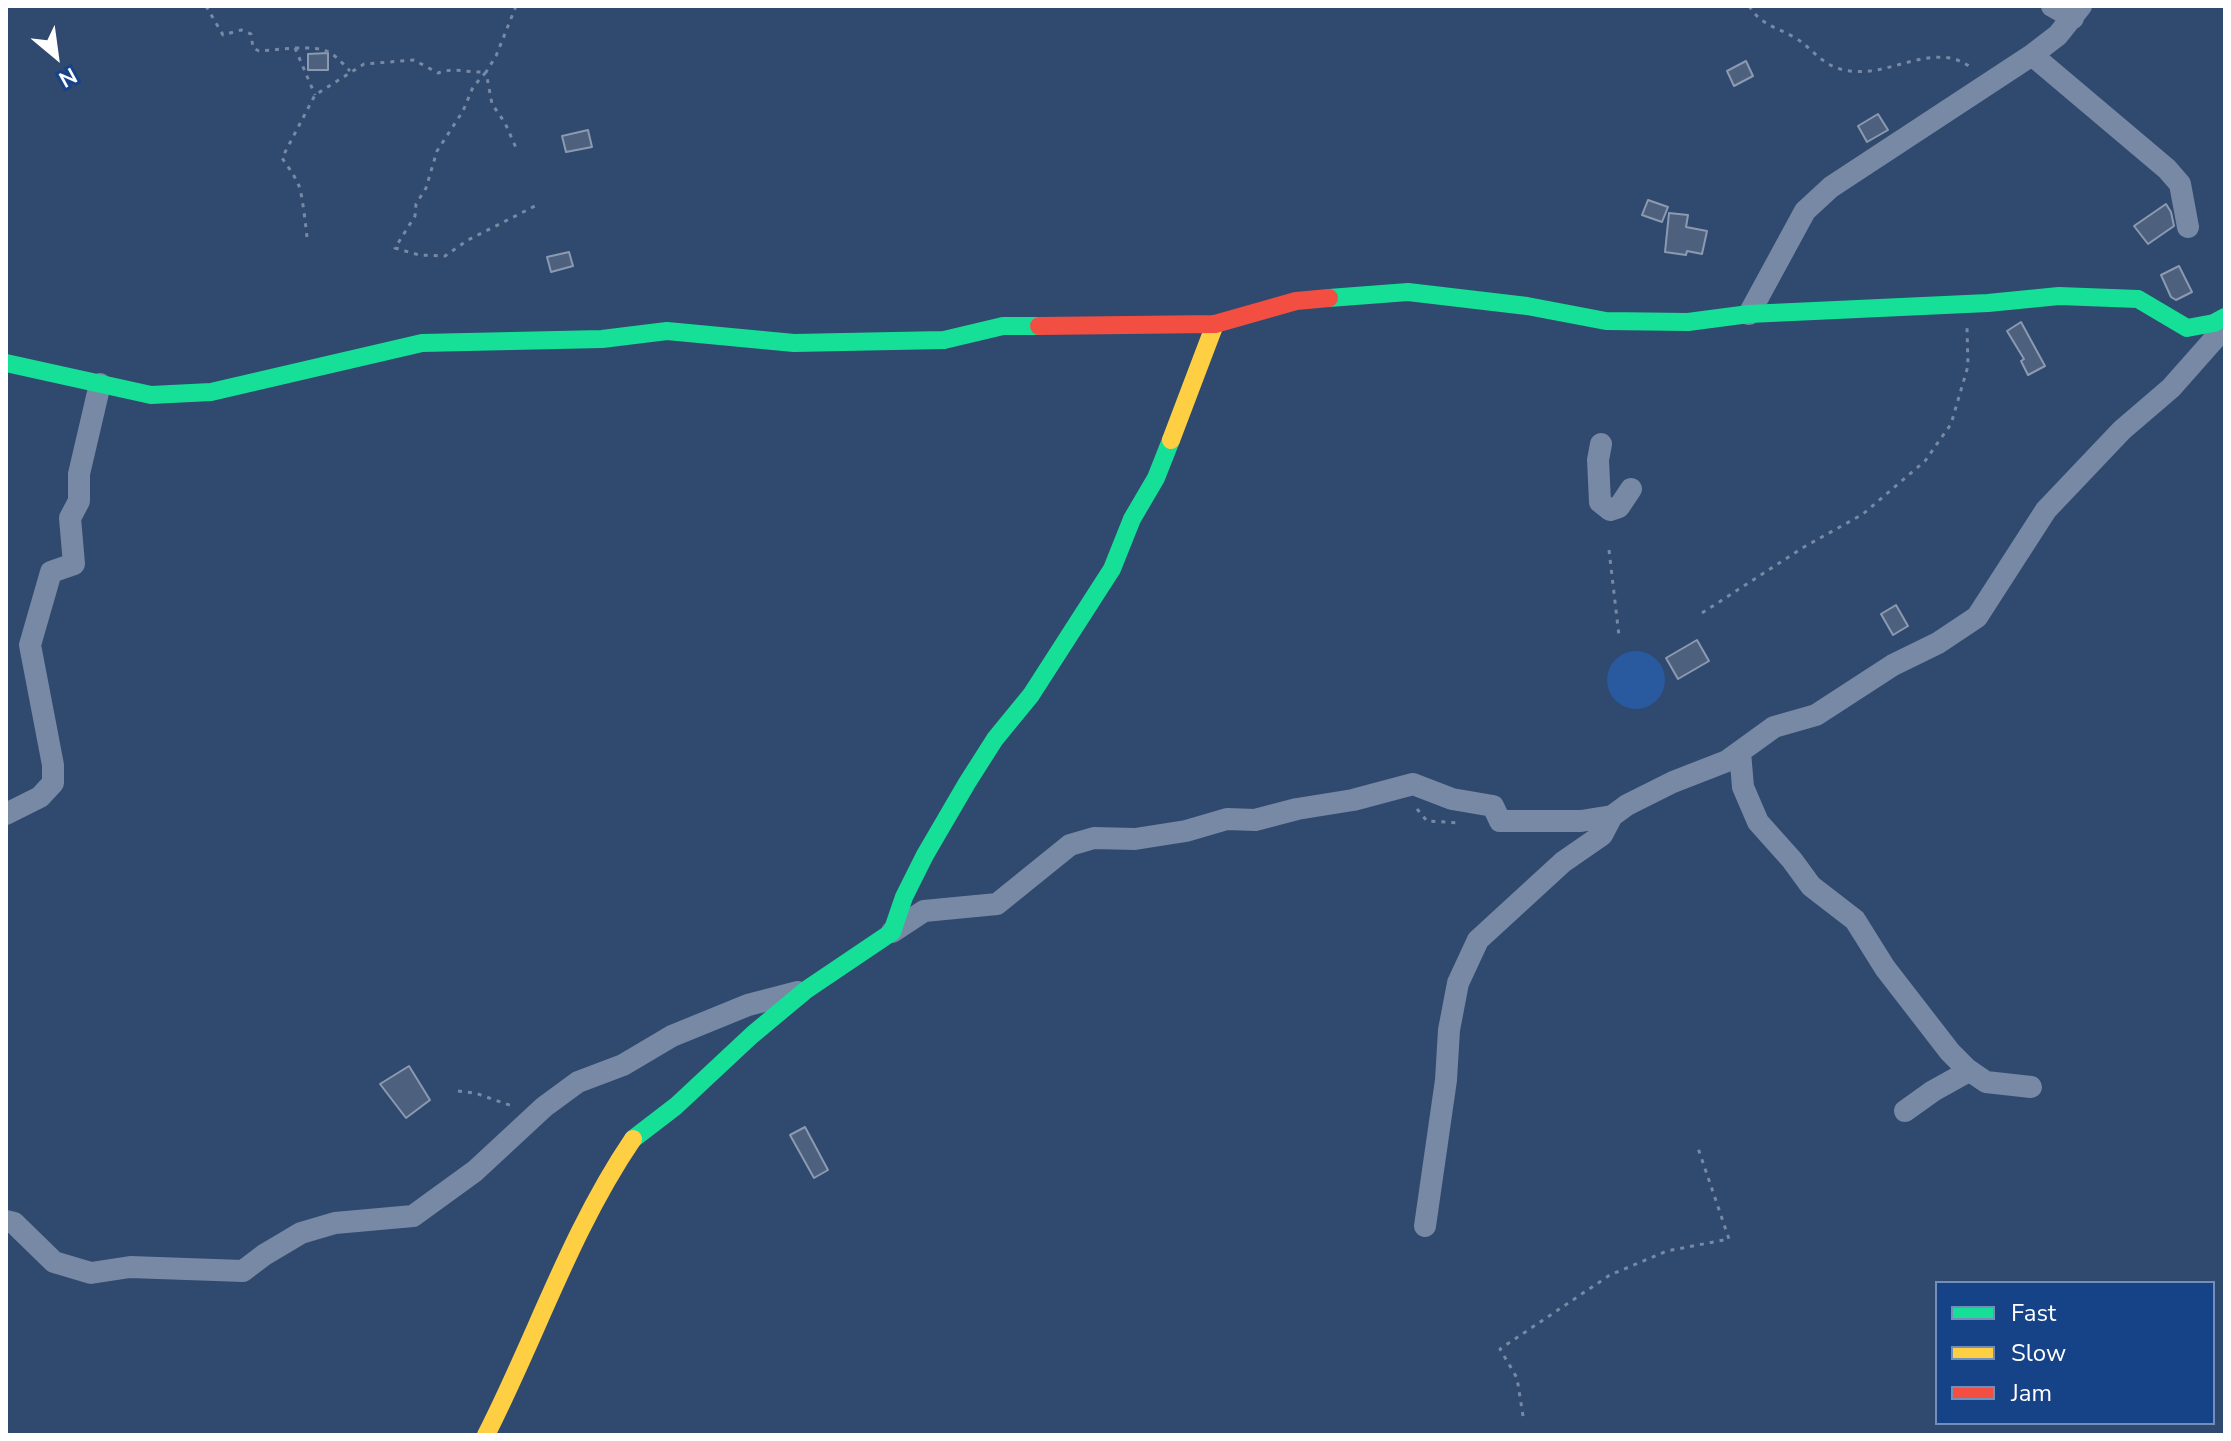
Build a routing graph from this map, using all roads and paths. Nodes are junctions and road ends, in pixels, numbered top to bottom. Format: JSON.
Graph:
{"nodes":[{"id":1,"x":206,"y":6,"type":"edge"},
{"id":2,"x":516,"y":6,"type":"edge"},
{"id":3,"x":1749,"y":6,"type":"edge"},
{"id":4,"x":2052,"y":6,"type":"edge"},
{"id":5,"x":2077,"y":12,"type":"edge"},
{"id":6,"x":295,"y":48,"type":"junction"},
{"id":7,"x":2032,"y":55,"type":"junction"},
{"id":8,"x":351,"y":72,"type":"junction"},
{"id":9,"x":486,"y":72,"type":"junction"},
{"id":10,"x":1994,"y":79,"type":"junction"},
{"id":11,"x":315,"y":95,"type":"junction"},
{"id":12,"x":517,"y":150,"type":"dead end"},
{"id":13,"x":535,"y":206,"type":"dead end"},
{"id":14,"x":2188,"y":227,"type":"dead end"},
{"id":15,"x":307,"y":237,"type":"dead end"},
{"id":16,"x":1967,"y":304,"type":"junction"},
{"id":17,"x":1749,"y":314,"type":"junction"},
{"id":18,"x":2225,"y":317,"type":"edge"},
{"id":19,"x":1215,"y":324,"type":"junction"},
{"id":20,"x":2225,"y":327,"type":"edge"},
{"id":21,"x":6,"y":363,"type":"edge"},
{"id":22,"x":100,"y":384,"type":"junction"},
{"id":23,"x":1601,"y":444,"type":"dead end"},
{"id":24,"x":1631,"y":489,"type":"dead end"},
{"id":25,"x":1609,"y":550,"type":"dead end"},
{"id":26,"x":1702,"y":613,"type":"dead end"},
{"id":27,"x":1619,"y":636,"type":"dead end"},
{"id":28,"x":1736,"y":761,"type":"junction"},
{"id":29,"x":6,"y":814,"type":"edge"},
{"id":30,"x":1612,"y":816,"type":"junction"},
{"id":31,"x":892,"y":932,"type":"junction"},
{"id":32,"x":804,"y":991,"type":"junction"},
{"id":33,"x":1969,"y":1071,"type":"junction"},
{"id":34,"x":2031,"y":1087,"type":"dead end"},
{"id":35,"x":458,"y":1091,"type":"dead end"},
{"id":36,"x":1905,"y":1111,"type":"dead end"},
{"id":37,"x":530,"y":1120,"type":"junction"},
{"id":38,"x":1698,"y":1148,"type":"dead end"},
{"id":39,"x":6,"y":1221,"type":"edge"},
{"id":40,"x":1425,"y":1226,"type":"dead end"},
{"id":41,"x":1523,"y":1416,"type":"dead end"},
{"id":42,"x":486,"y":1435,"type":"edge"}],
"edges":[{"from":1,"to":6,"type":"path"},
{"from":2,"to":9,"type":"path"},
{"from":3,"to":10,"type":"path"},
{"from":4,"to":5,"type":"street"},
{"from":5,"to":7,"type":"street"},
{"from":6,"to":8,"type":"path"},
{"from":6,"to":11,"type":"path"},
{"from":7,"to":10,"type":"street"},
{"from":7,"to":14,"type":"street"},
{"from":8,"to":9,"type":"path"},
{"from":8,"to":11,"type":"path"},
{"from":9,"to":12,"type":"path"},
{"from":9,"to":13,"type":"path"},
{"from":10,"to":17,"type":"street"},
{"from":11,"to":15,"type":"path"},
{"from":16,"to":17,"type":"street"},
{"from":16,"to":18,"type":"street"},
{"from":16,"to":26,"type":"path"},
{"from":17,"to":19,"type":"street"},
{"from":19,"to":22,"type":"street"},
{"from":19,"to":31,"type":"street"},
{"from":20,"to":28,"type":"street"},
{"from":21,"to":22,"type":"street"},
{"from":22,"to":29,"type":"street"},
{"from":23,"to":24,"type":"street"},
{"from":25,"to":27,"type":"path"},
{"from":28,"to":30,"type":"street"},
{"from":28,"to":33,"type":"street"},
{"from":30,"to":31,"type":"street"},
{"from":30,"to":40,"type":"street"},
{"from":31,"to":32,"type":"street"},
{"from":32,"to":37,"type":"street"},
{"from":32,"to":42,"type":"street"},
{"from":33,"to":34,"type":"street"},
{"from":33,"to":36,"type":"street"},
{"from":35,"to":37,"type":"path"},
{"from":37,"to":39,"type":"street"},
{"from":38,"to":41,"type":"path"}]}
